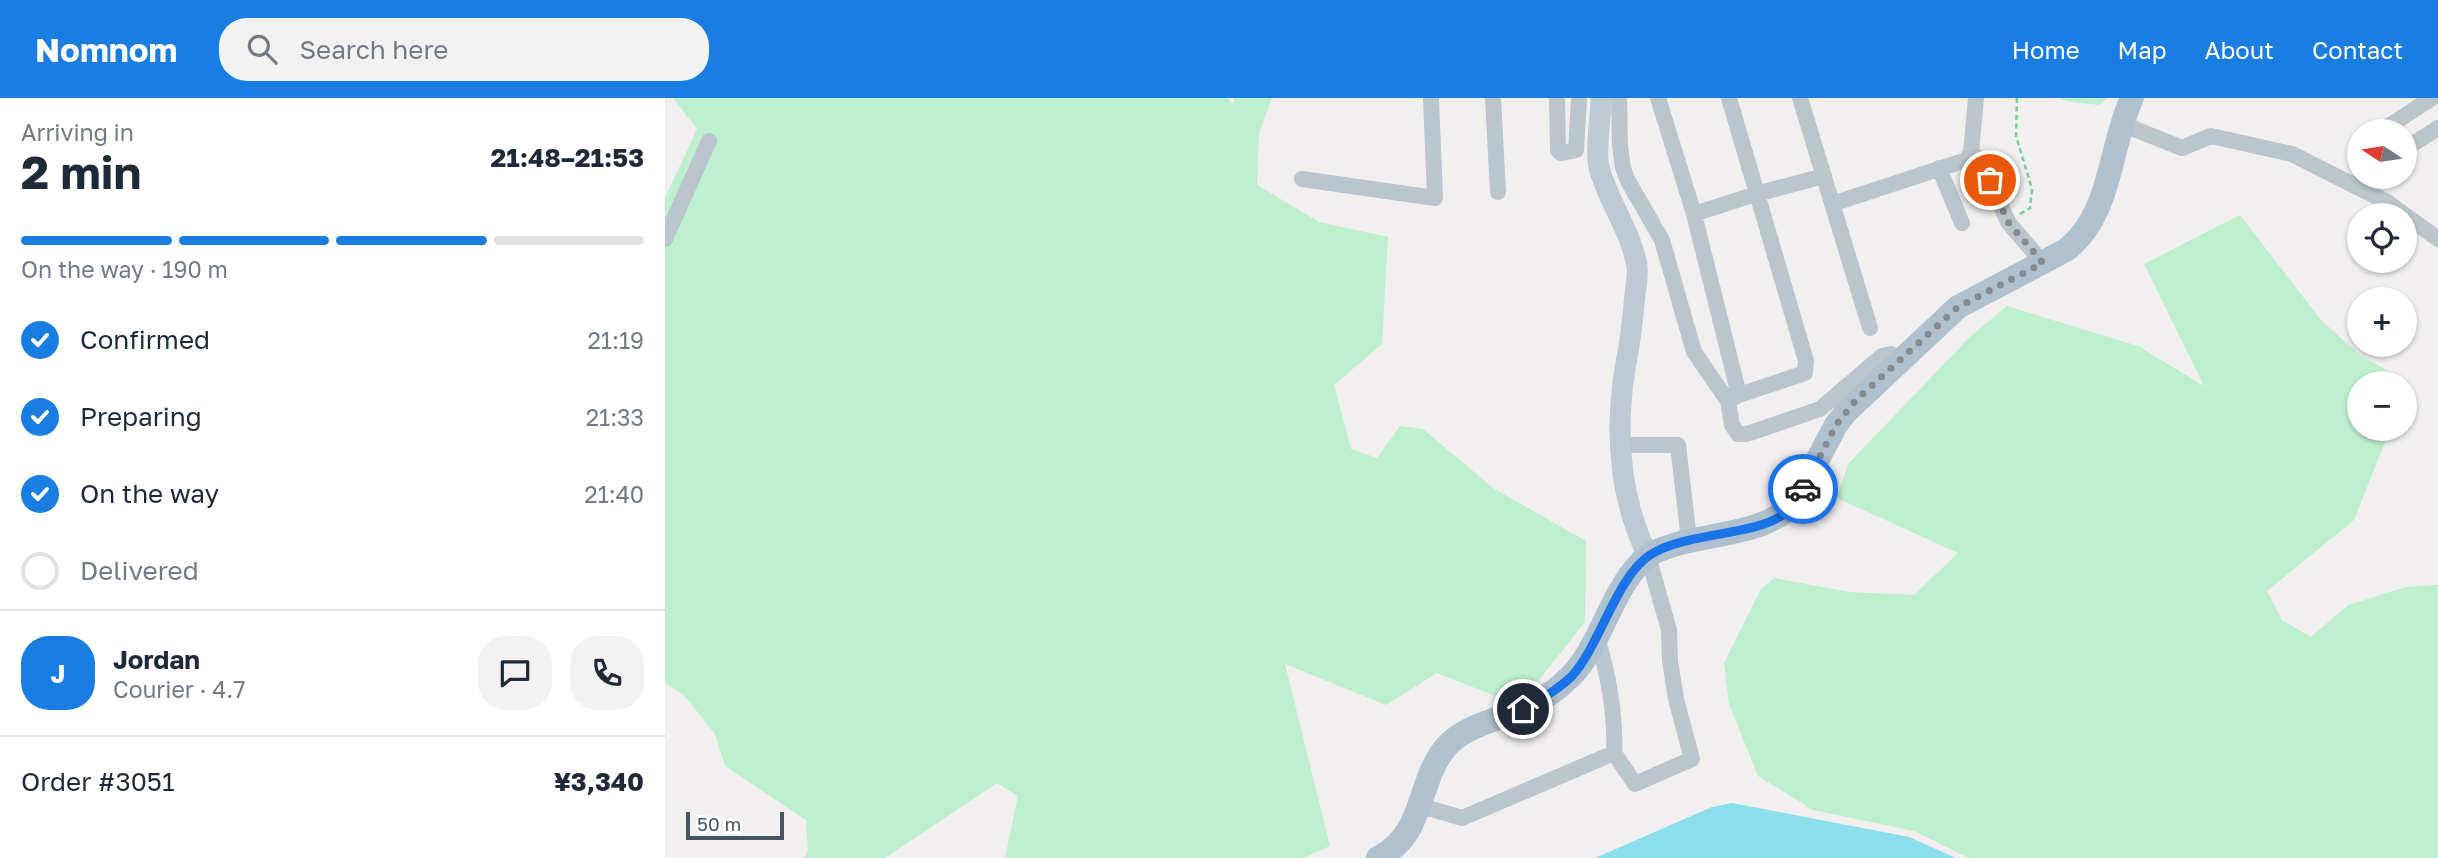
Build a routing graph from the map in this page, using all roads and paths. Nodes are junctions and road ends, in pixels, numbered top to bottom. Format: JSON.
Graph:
{"nodes":[{"id":1,"x":1430,"y":98,"type":"edge"},
{"id":2,"x":1493,"y":98,"type":"edge"},
{"id":3,"x":1557,"y":98,"type":"edge"},
{"id":4,"x":1579,"y":98,"type":"edge"},
{"id":5,"x":1601,"y":98,"type":"edge"},
{"id":6,"x":1619,"y":98,"type":"edge"},
{"id":7,"x":1658,"y":98,"type":"edge"},
{"id":8,"x":1729,"y":98,"type":"edge"},
{"id":9,"x":1800,"y":98,"type":"edge"},
{"id":10,"x":1976,"y":98,"type":"edge"},
{"id":11,"x":2017,"y":98,"type":"edge"},
{"id":12,"x":2132,"y":98,"type":"edge"},
{"id":13,"x":2432,"y":98,"type":"edge"},
{"id":14,"x":2400,"y":119,"type":"edge"},
{"id":15,"x":2122,"y":124,"type":"junction"},
{"id":16,"x":2438,"y":128,"type":"edge"},
{"id":17,"x":709,"y":141,"type":"dead end"},
{"id":18,"x":2417,"y":141,"type":"edge"},
{"id":19,"x":1971,"y":153,"type":"junction"},
{"id":20,"x":1939,"y":168,"type":"junction"},
{"id":21,"x":1824,"y":176,"type":"junction"},
{"id":22,"x":1302,"y":178,"type":"dead end"},
{"id":23,"x":1498,"y":192,"type":"dead end"},
{"id":24,"x":1756,"y":194,"type":"junction"},
{"id":25,"x":1832,"y":204,"type":"junction"},
{"id":26,"x":1694,"y":214,"type":"junction"},
{"id":27,"x":2008,"y":222,"type":"junction"},
{"id":28,"x":1962,"y":223,"type":"dead end"},
{"id":29,"x":665,"y":239,"type":"edge"},
{"id":30,"x":2438,"y":239,"type":"edge"},
{"id":31,"x":2043,"y":263,"type":"junction"},
{"id":32,"x":1870,"y":328,"type":"dead end"},
{"id":33,"x":1901,"y":359,"type":"junction"},
{"id":34,"x":1733,"y":398,"type":"junction"},
{"id":35,"x":1619,"y":445,"type":"junction"},
{"id":36,"x":1689,"y":540,"type":"junction"},
{"id":37,"x":1649,"y":556,"type":"junction"},
{"id":38,"x":1597,"y":637,"type":"junction"},
{"id":39,"x":1614,"y":753,"type":"junction"},
{"id":40,"x":1421,"y":806,"type":"junction"},
{"id":41,"x":1378,"y":858,"type":"edge"}],
"edges":[{"from":1,"to":22,"type":"street"},
{"from":2,"to":23,"type":"street"},
{"from":3,"to":4,"type":"street"},
{"from":5,"to":35,"type":"street"},
{"from":6,"to":34,"type":"street"},
{"from":7,"to":26,"type":"street"},
{"from":8,"to":24,"type":"street"},
{"from":9,"to":21,"type":"street"},
{"from":10,"to":19,"type":"street"},
{"from":11,"to":27,"type":"path"},
{"from":12,"to":15,"type":"main road"},
{"from":13,"to":14,"type":"street"},
{"from":15,"to":30,"type":"street"},
{"from":15,"to":31,"type":"main road"},
{"from":16,"to":18,"type":"street"},
{"from":17,"to":29,"type":"street"},
{"from":19,"to":20,"type":"street"},
{"from":19,"to":27,"type":"street"},
{"from":20,"to":25,"type":"street"},
{"from":20,"to":28,"type":"street"},
{"from":21,"to":24,"type":"street"},
{"from":21,"to":25,"type":"street"},
{"from":24,"to":26,"type":"street"},
{"from":24,"to":34,"type":"street"},
{"from":25,"to":32,"type":"street"},
{"from":26,"to":34,"type":"street"},
{"from":27,"to":31,"type":"street"},
{"from":31,"to":33,"type":"main road"},
{"from":33,"to":34,"type":"street"},
{"from":33,"to":36,"type":"main road"},
{"from":35,"to":36,"type":"street"},
{"from":35,"to":37,"type":"street"},
{"from":36,"to":37,"type":"main road"},
{"from":37,"to":38,"type":"main road"},
{"from":37,"to":39,"type":"street"},
{"from":38,"to":39,"type":"street"},
{"from":38,"to":40,"type":"main road"},
{"from":39,"to":40,"type":"street"},
{"from":40,"to":41,"type":"main road"}]}
